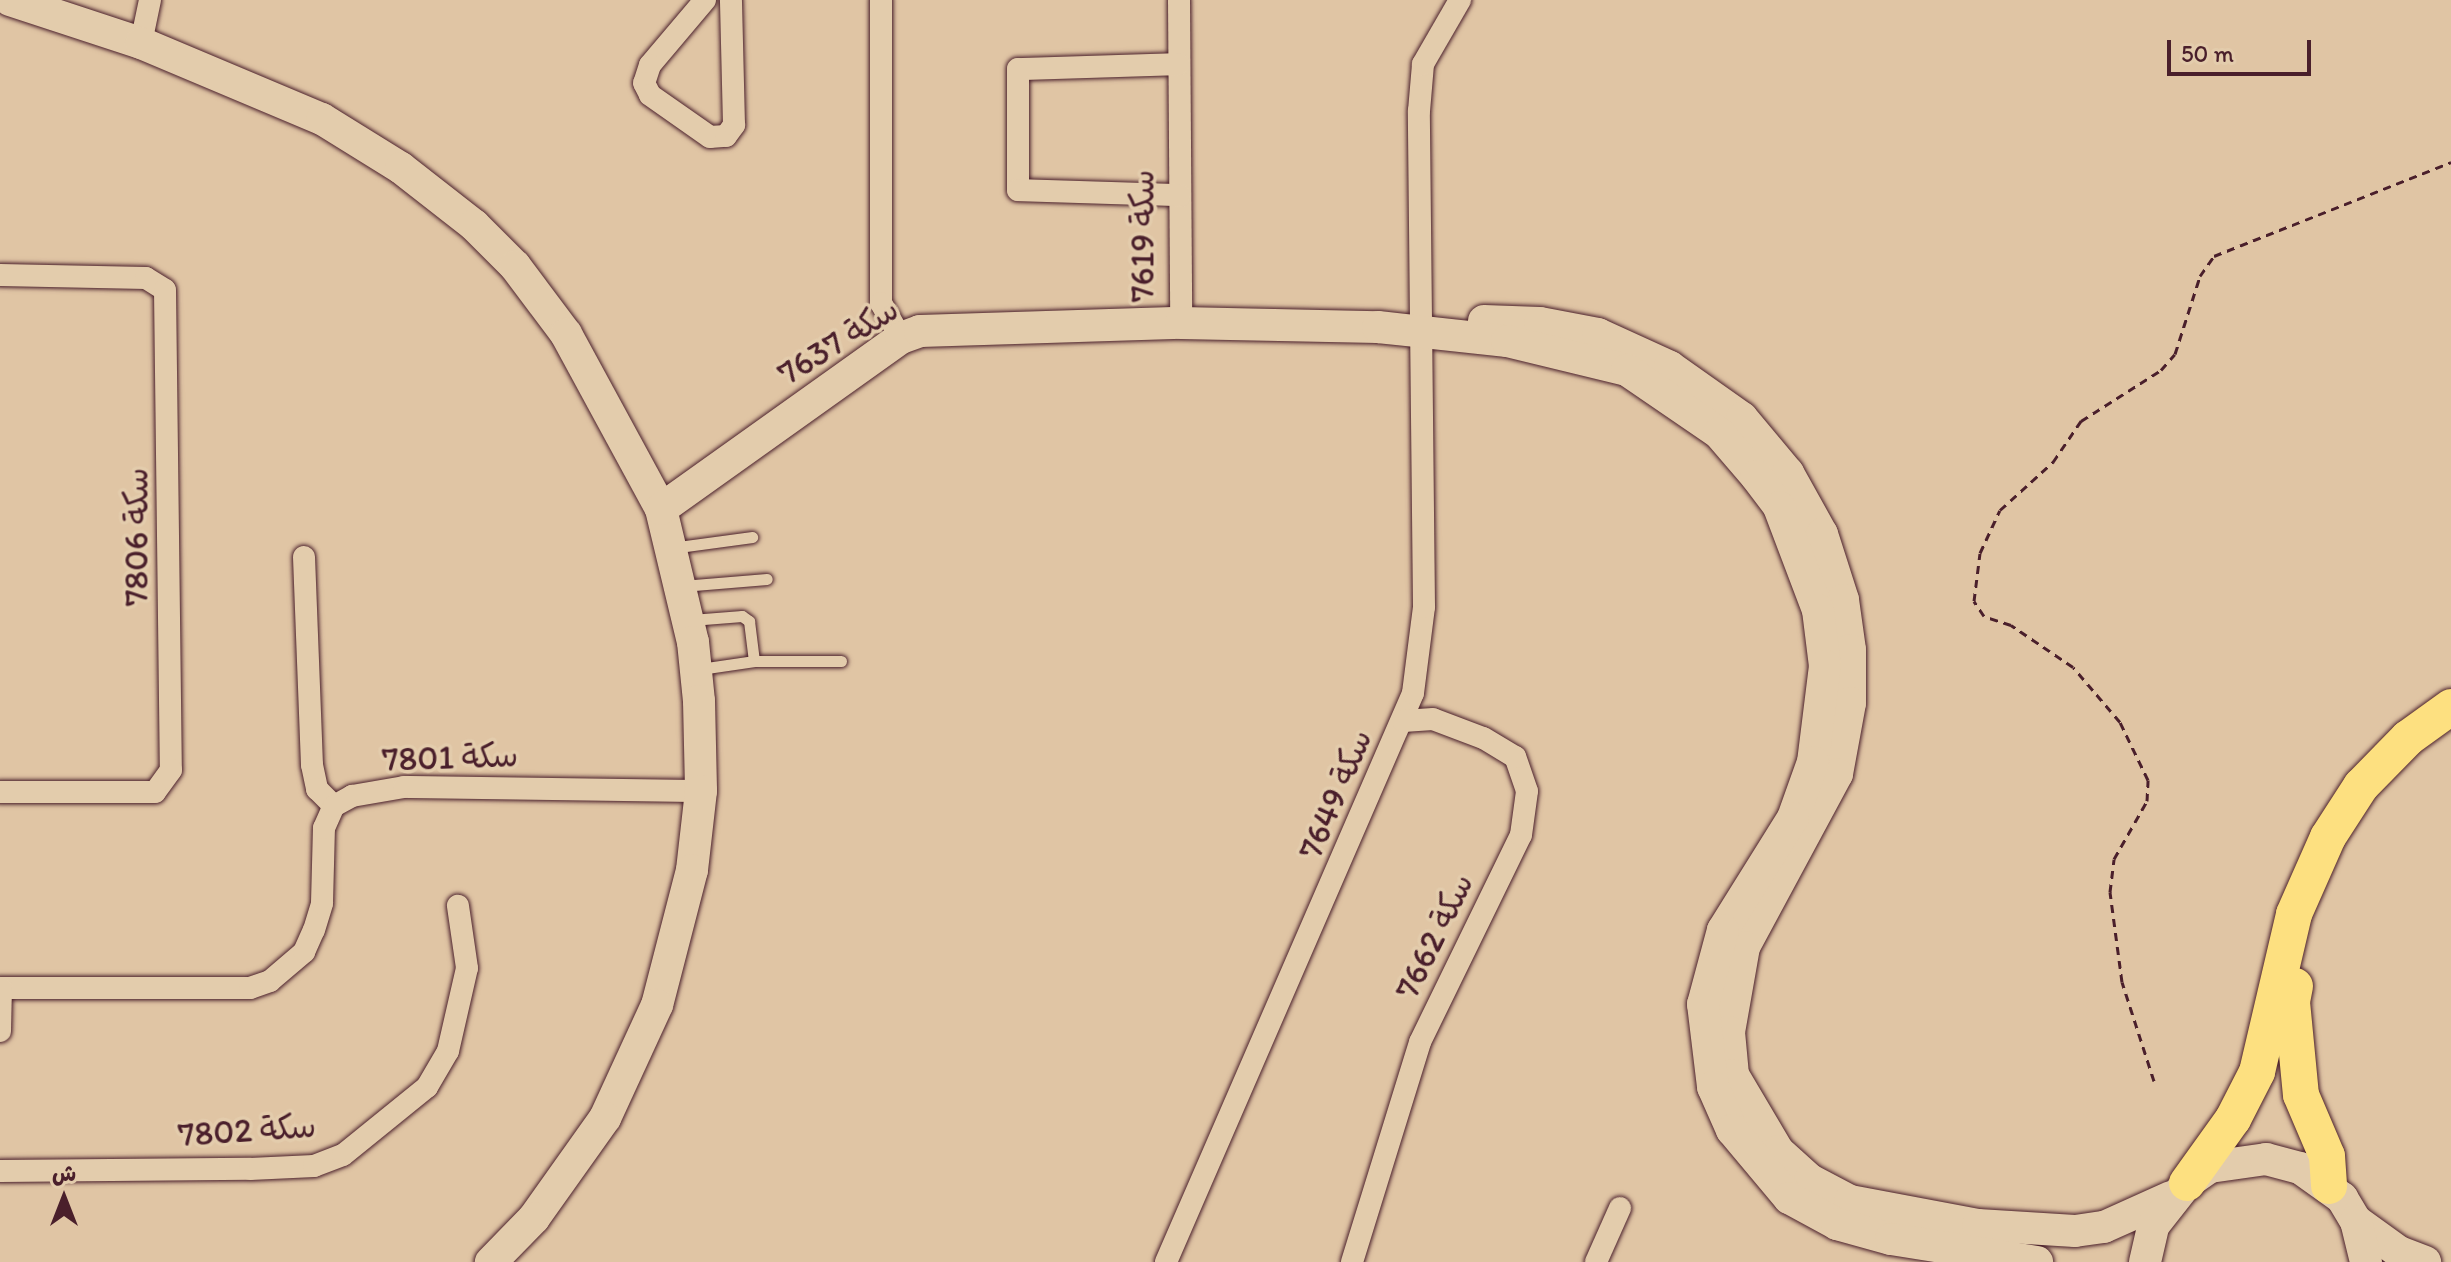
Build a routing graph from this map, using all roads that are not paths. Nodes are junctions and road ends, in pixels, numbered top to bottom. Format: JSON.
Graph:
{"nodes":[{"id":1,"x":10,"y":0,"type":"edge"},
{"id":2,"x":150,"y":0,"type":"edge"},
{"id":3,"x":705,"y":0,"type":"edge"},
{"id":4,"x":731,"y":0,"type":"edge"},
{"id":5,"x":881,"y":0,"type":"edge"},
{"id":6,"x":1179,"y":0,"type":"edge"},
{"id":7,"x":1460,"y":0,"type":"edge"},
{"id":8,"x":141,"y":43,"type":"junction"},
{"id":9,"x":1179,"y":64,"type":"junction"},
{"id":10,"x":1180,"y":195,"type":"junction"},
{"id":11,"x":0,"y":275,"type":"edge"},
{"id":12,"x":1181,"y":323,"type":"junction"},
{"id":13,"x":1425,"y":328,"type":"junction"},
{"id":14,"x":901,"y":338,"type":"junction"},
{"id":15,"x":661,"y":509,"type":"junction"},
{"id":16,"x":752,"y":537,"type":"dead end"},
{"id":17,"x":671,"y":548,"type":"junction"},
{"id":18,"x":304,"y":557,"type":"dead end"},
{"id":19,"x":767,"y":579,"type":"dead end"},
{"id":20,"x":682,"y":586,"type":"junction"},
{"id":21,"x":689,"y":620,"type":"junction"},
{"id":22,"x":754,"y":661,"type":"junction"},
{"id":23,"x":841,"y":661,"type":"dead end"},
{"id":24,"x":696,"y":670,"type":"junction"},
{"id":25,"x":2451,"y":707,"type":"edge"},
{"id":26,"x":1403,"y":721,"type":"junction"},
{"id":27,"x":2451,"y":730,"type":"edge"},
{"id":28,"x":701,"y":791,"type":"junction"},
{"id":29,"x":0,"y":792,"type":"edge"},
{"id":30,"x":334,"y":806,"type":"junction"},
{"id":31,"x":458,"y":906,"type":"dead end"},
{"id":32,"x":1,"y":988,"type":"edge"},
{"id":33,"x":0,"y":1031,"type":"edge"},
{"id":34,"x":0,"y":1171,"type":"edge"},
{"id":35,"x":2329,"y":1186,"type":"junction"},
{"id":36,"x":2179,"y":1190,"type":"junction"},
{"id":37,"x":1620,"y":1208,"type":"dead end"},
{"id":38,"x":2356,"y":1221,"type":"junction"},
{"id":39,"x":491,"y":1262,"type":"edge"},
{"id":40,"x":1166,"y":1262,"type":"edge"},
{"id":41,"x":1352,"y":1262,"type":"edge"},
{"id":42,"x":1596,"y":1262,"type":"edge"},
{"id":43,"x":2037,"y":1262,"type":"edge"},
{"id":44,"x":2145,"y":1262,"type":"edge"},
{"id":45,"x":2366,"y":1262,"type":"edge"},
{"id":46,"x":2425,"y":1262,"type":"edge"}],
"edges":[{"from":1,"to":8,"type":"street"},
{"from":2,"to":8,"type":"street"},
{"from":3,"to":4,"type":"street"},
{"from":5,"to":14,"type":"street"},
{"from":6,"to":9,"type":"street","name":"سكة 7619"},
{"from":7,"to":13,"type":"street","name":"سكة 7649"},
{"from":8,"to":15,"type":"street"},
{"from":9,"to":10,"type":"street","name":"سكة 7619"},
{"from":9,"to":10,"type":"street"},
{"from":10,"to":12,"type":"street","name":"سكة 7619"},
{"from":11,"to":29,"type":"street","name":"سكة 7806"},
{"from":12,"to":13,"type":"street","name":"سكة 7619"},
{"from":12,"to":14,"type":"street","name":"سكة 7637"},
{"from":13,"to":26,"type":"street","name":"سكة 7649"},
{"from":13,"to":36,"type":"street"},
{"from":13,"to":43,"type":"street"},
{"from":14,"to":15,"type":"street","name":"سكة 7637"},
{"from":15,"to":17,"type":"street"},
{"from":16,"to":17,"type":"lane"},
{"from":17,"to":20,"type":"street"},
{"from":18,"to":30,"type":"street"},
{"from":19,"to":20,"type":"lane"},
{"from":20,"to":21,"type":"street"},
{"from":21,"to":22,"type":"lane"},
{"from":21,"to":24,"type":"street"},
{"from":22,"to":23,"type":"lane"},
{"from":22,"to":24,"type":"lane"},
{"from":24,"to":28,"type":"street"},
{"from":25,"to":36,"type":"main road"},
{"from":26,"to":40,"type":"street","name":"سكة 7649"},
{"from":26,"to":41,"type":"street","name":"سكة 7662"},
{"from":27,"to":35,"type":"main road"},
{"from":28,"to":30,"type":"street","name":"سكة 7801"},
{"from":28,"to":39,"type":"street"},
{"from":30,"to":32,"type":"street"},
{"from":31,"to":34,"type":"street","name":"سكة 7802"},
{"from":32,"to":33,"type":"street"},
{"from":35,"to":36,"type":"street"},
{"from":35,"to":38,"type":"street"},
{"from":36,"to":44,"type":"street"},
{"from":37,"to":42,"type":"street"},
{"from":38,"to":45,"type":"street"},
{"from":38,"to":46,"type":"street"}]}
